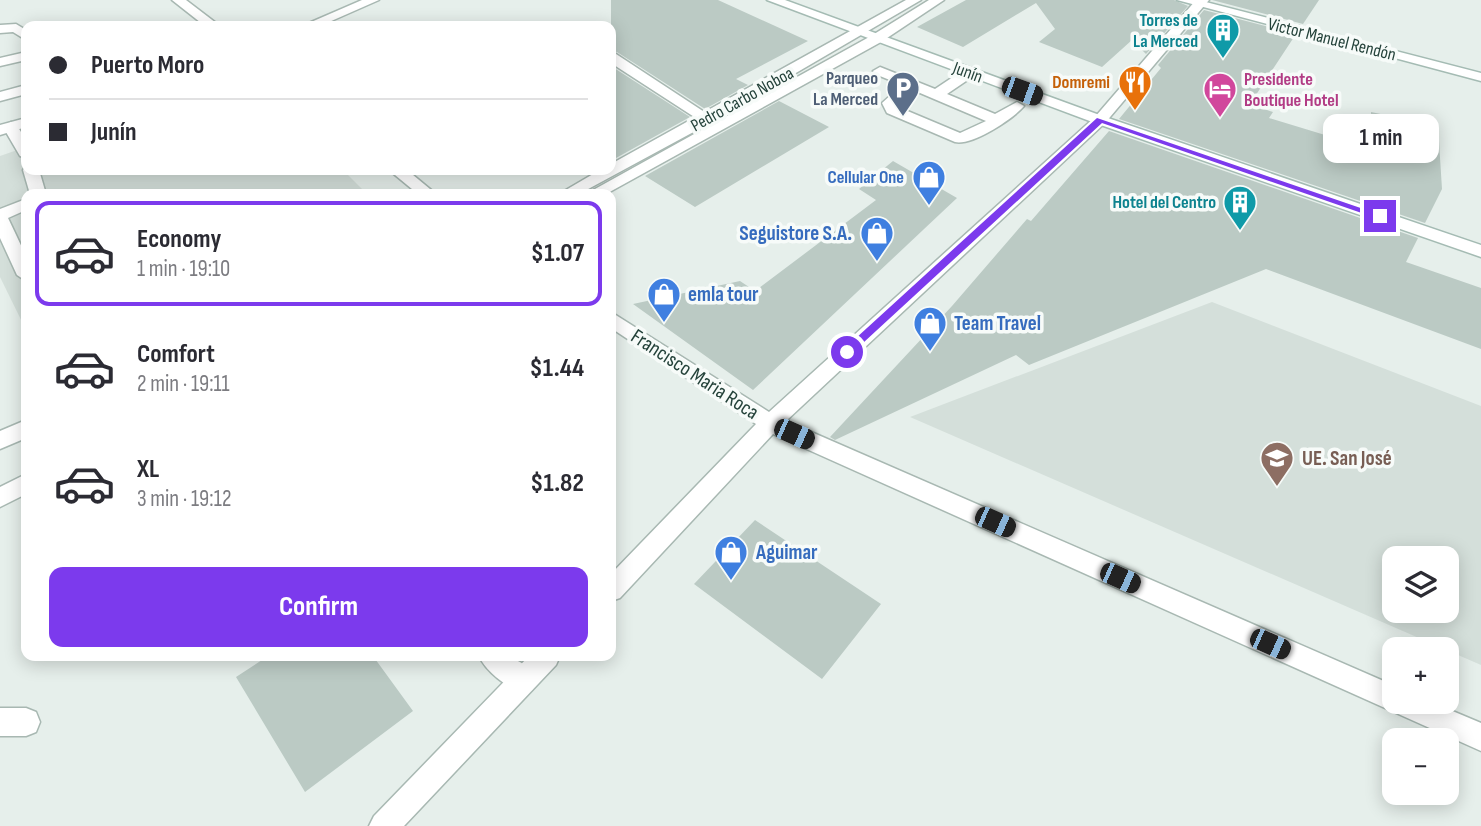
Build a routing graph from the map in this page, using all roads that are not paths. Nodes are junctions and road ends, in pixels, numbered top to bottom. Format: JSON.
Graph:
{"nodes":[{"id":1,"x":178,"y":0,"type":"edge"},
{"id":2,"x":373,"y":0,"type":"edge"},
{"id":3,"x":773,"y":0,"type":"edge"},
{"id":4,"x":915,"y":0,"type":"edge"},
{"id":5,"x":938,"y":0,"type":"edge"},
{"id":6,"x":1195,"y":2,"type":"edge"},
{"id":7,"x":206,"y":21,"type":"edge"},
{"id":8,"x":321,"y":21,"type":"edge"},
{"id":9,"x":0,"y":29,"type":"edge"},
{"id":10,"x":21,"y":32,"type":"edge"},
{"id":11,"x":859,"y":32,"type":"junction"},
{"id":12,"x":876,"y":38,"type":"junction"},
{"id":13,"x":21,"y":57,"type":"edge"},
{"id":14,"x":616,"y":60,"type":"edge"},
{"id":15,"x":0,"y":62,"type":"edge"},
{"id":16,"x":880,"y":71,"type":"dead end"},
{"id":17,"x":970,"y":72,"type":"junction"},
{"id":18,"x":1481,"y":77,"type":"edge"},
{"id":19,"x":911,"y":85,"type":"junction"},
{"id":20,"x":21,"y":91,"type":"edge"},
{"id":21,"x":936,"y":95,"type":"junction"},
{"id":22,"x":0,"y":97,"type":"edge"},
{"id":23,"x":1017,"y":106,"type":"dead end"},
{"id":24,"x":707,"y":119,"type":"junction"},
{"id":25,"x":997,"y":120,"type":"junction"},
{"id":26,"x":1100,"y":120,"type":"junction"},
{"id":27,"x":12,"y":126,"type":"edge"},
{"id":28,"x":21,"y":143,"type":"edge"},
{"id":29,"x":616,"y":168,"type":"edge"},
{"id":30,"x":403,"y":175,"type":"edge"},
{"id":31,"x":602,"y":175,"type":"edge"},
{"id":32,"x":422,"y":189,"type":"edge"},
{"id":33,"x":576,"y":189,"type":"edge"},
{"id":34,"x":603,"y":189,"type":"edge"},
{"id":35,"x":21,"y":206,"type":"edge"},
{"id":36,"x":0,"y":217,"type":"edge"},
{"id":37,"x":1481,"y":251,"type":"edge"},
{"id":38,"x":21,"y":264,"type":"edge"},
{"id":39,"x":616,"y":322,"type":"edge"},
{"id":40,"x":769,"y":423,"type":"junction"},
{"id":41,"x":21,"y":430,"type":"edge"},
{"id":42,"x":0,"y":441,"type":"edge"},
{"id":43,"x":21,"y":487,"type":"edge"},
{"id":44,"x":0,"y":498,"type":"edge"},
{"id":45,"x":616,"y":585,"type":"edge"},
{"id":46,"x":498,"y":661,"type":"edge"},
{"id":47,"x":542,"y":661,"type":"edge"},
{"id":48,"x":523,"y":681,"type":"junction"},
{"id":49,"x":1382,"y":693,"type":"edge"},
{"id":50,"x":1428,"y":714,"type":"edge"},
{"id":51,"x":1481,"y":737,"type":"edge"},
{"id":52,"x":384,"y":826,"type":"edge"}],
"edges":[{"from":1,"to":7,"type":"street"},
{"from":2,"to":8,"type":"street"},
{"from":3,"to":11,"type":"street","name":"Junín"},
{"from":4,"to":11,"type":"street","name":"Pedro Carbo Noboa"},
{"from":5,"to":12,"type":"street","name":"Pedro Carbo Noboa"},
{"from":6,"to":18,"type":"street","name":"Victor Manuel Rendón"},
{"from":6,"to":26,"type":"street"},
{"from":9,"to":10,"type":"street"},
{"from":11,"to":12,"type":"street","name":"Junín"},
{"from":11,"to":24,"type":"street","name":"Pedro Carbo Noboa"},
{"from":12,"to":17,"type":"street","name":"Junín"},
{"from":12,"to":34,"type":"street","name":"Pedro Carbo Noboa"},
{"from":13,"to":15,"type":"street"},
{"from":14,"to":24,"type":"street"},
{"from":16,"to":19,"type":"street"},
{"from":17,"to":21,"type":"street"},
{"from":17,"to":26,"type":"street","name":"Junín"},
{"from":19,"to":21,"type":"street"},
{"from":19,"to":25,"type":"street"},
{"from":20,"to":22,"type":"street"},
{"from":21,"to":25,"type":"street"},
{"from":23,"to":25,"type":"street"},
{"from":24,"to":29,"type":"street","name":"Pedro Carbo Noboa"},
{"from":26,"to":37,"type":"street","name":"Junín"},
{"from":26,"to":40,"type":"street"},
{"from":27,"to":28,"type":"street"},
{"from":30,"to":32,"type":"street"},
{"from":31,"to":33,"type":"street","name":"Pedro Carbo Noboa"},
{"from":35,"to":36,"type":"street"},
{"from":36,"to":38,"type":"street"},
{"from":39,"to":40,"type":"street","name":"Francisco Maria Roca"},
{"from":40,"to":45,"type":"street"},
{"from":40,"to":49,"type":"street","name":"Francisco Maria Roca"},
{"from":41,"to":42,"type":"street"},
{"from":43,"to":44,"type":"street"},
{"from":46,"to":48,"type":"street"},
{"from":47,"to":48,"type":"street"},
{"from":48,"to":52,"type":"street"},
{"from":50,"to":51,"type":"street"}]}
